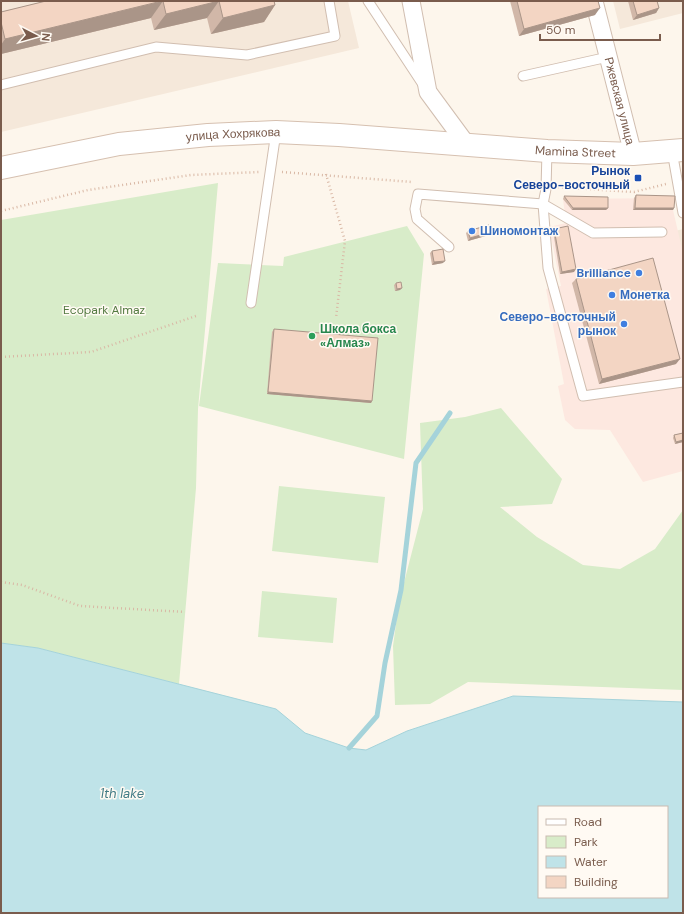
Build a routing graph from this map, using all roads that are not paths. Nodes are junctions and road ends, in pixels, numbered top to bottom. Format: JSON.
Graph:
{"nodes":[{"id":1,"x":328,"y":1,"type":"edge"},
{"id":2,"x":368,"y":1,"type":"edge"},
{"id":3,"x":411,"y":1,"type":"edge"},
{"id":4,"x":594,"y":1,"type":"edge"},
{"id":5,"x":608,"y":57,"type":"junction"},
{"id":6,"x":523,"y":76,"type":"dead end"},
{"id":7,"x":1,"y":85,"type":"edge"},
{"id":8,"x":428,"y":92,"type":"junction"},
{"id":9,"x":276,"y":132,"type":"junction"},
{"id":10,"x":467,"y":145,"type":"junction"},
{"id":11,"x":547,"y":151,"type":"junction"},
{"id":12,"x":678,"y":151,"type":"edge"},
{"id":13,"x":633,"y":154,"type":"junction"},
{"id":14,"x":1,"y":168,"type":"edge"},
{"id":15,"x":543,"y":204,"type":"junction"},
{"id":16,"x":683,"y":213,"type":"edge"},
{"id":17,"x":662,"y":232,"type":"dead end"},
{"id":18,"x":449,"y":247,"type":"dead end"},
{"id":19,"x":251,"y":303,"type":"dead end"},
{"id":20,"x":683,"y":382,"type":"edge"}],
"edges":[{"from":1,"to":7,"type":"lane"},
{"from":2,"to":8,"type":"lane"},
{"from":3,"to":8,"type":"street"},
{"from":4,"to":5,"type":"street","name":"Ржевская улица"},
{"from":5,"to":6,"type":"lane"},
{"from":5,"to":13,"type":"street","name":"Ржевская улица"},
{"from":8,"to":10,"type":"street"},
{"from":9,"to":10,"type":"main road","name":"улица Хохрякова"},
{"from":9,"to":14,"type":"main road","name":"улица Хохрякова"},
{"from":9,"to":19,"type":"lane"},
{"from":10,"to":11,"type":"main road","name":"Mamina Street"},
{"from":11,"to":13,"type":"main road","name":"Mamina Street"},
{"from":11,"to":15,"type":"lane"},
{"from":12,"to":13,"type":"main road","name":"Mamina Street"},
{"from":12,"to":16,"type":"lane"},
{"from":15,"to":17,"type":"lane"},
{"from":15,"to":18,"type":"lane"},
{"from":15,"to":20,"type":"lane"}]}
